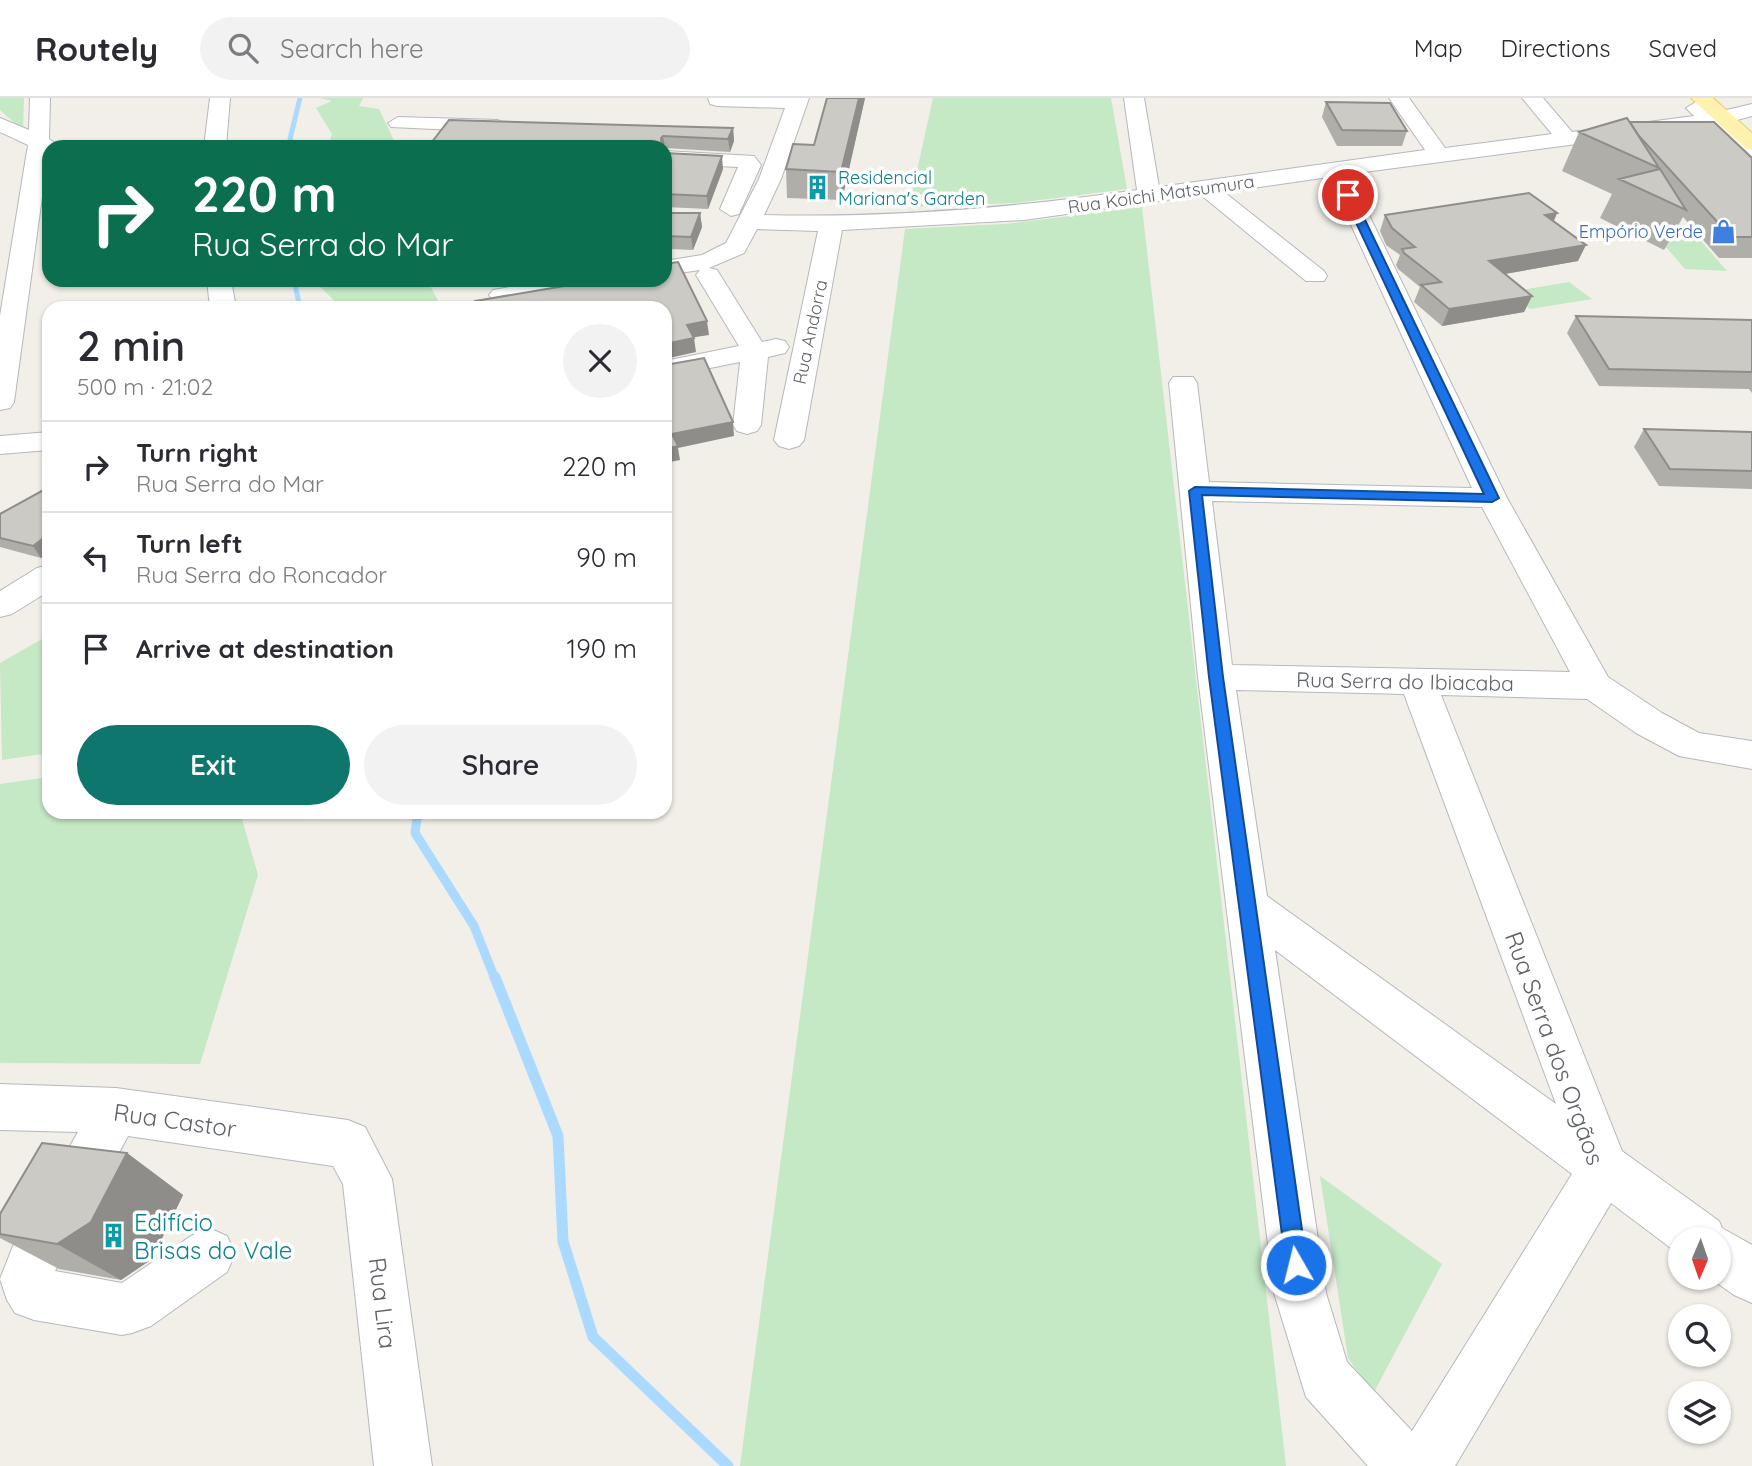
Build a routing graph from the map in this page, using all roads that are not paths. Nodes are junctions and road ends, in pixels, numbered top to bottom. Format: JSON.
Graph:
{"nodes":[{"id":1,"x":40,"y":98,"type":"edge"},
{"id":2,"x":220,"y":98,"type":"edge"},
{"id":3,"x":1134,"y":98,"type":"edge"},
{"id":4,"x":1399,"y":98,"type":"edge"},
{"id":5,"x":1532,"y":98,"type":"edge"},
{"id":6,"x":1683,"y":98,"type":"edge"},
{"id":7,"x":1701,"y":98,"type":"edge"},
{"id":8,"x":718,"y":99,"type":"edge"},
{"id":9,"x":798,"y":101,"type":"edge"},
{"id":10,"x":1747,"y":107,"type":"edge"},
{"id":11,"x":1711,"y":120,"type":"junction"},
{"id":12,"x":398,"y":123,"type":"dead end"},
{"id":13,"x":0,"y":124,"type":"edge"},
{"id":14,"x":523,"y":127,"type":"edge"},
{"id":15,"x":701,"y":138,"type":"edge"},
{"id":16,"x":1567,"y":139,"type":"junction"},
{"id":17,"x":44,"y":140,"type":"edge"},
{"id":18,"x":216,"y":140,"type":"edge"},
{"id":19,"x":42,"y":143,"type":"edge"},
{"id":20,"x":1752,"y":144,"type":"edge"},
{"id":21,"x":1439,"y":155,"type":"junction"},
{"id":22,"x":42,"y":156,"type":"edge"},
{"id":23,"x":1752,"y":156,"type":"edge"},
{"id":24,"x":672,"y":157,"type":"edge"},
{"id":25,"x":1336,"y":169,"type":"junction"},
{"id":26,"x":1206,"y":188,"type":"junction"},
{"id":27,"x":1149,"y":195,"type":"junction"},
{"id":28,"x":729,"y":220,"type":"junction"},
{"id":29,"x":830,"y":224,"type":"junction"},
{"id":30,"x":672,"y":268,"type":"edge"},
{"id":31,"x":708,"y":268,"type":"junction"},
{"id":32,"x":1315,"y":276,"type":"dead end"},
{"id":33,"x":552,"y":287,"type":"edge"},
{"id":34,"x":502,"y":295,"type":"edge"},
{"id":35,"x":808,"y":341,"type":"junction"},
{"id":36,"x":755,"y":351,"type":"junction"},
{"id":37,"x":672,"y":368,"type":"edge"},
{"id":38,"x":1183,"y":383,"type":"dead end"},
{"id":39,"x":0,"y":402,"type":"edge"},
{"id":40,"x":747,"y":425,"type":"dead end"},
{"id":41,"x":789,"y":440,"type":"dead end"},
{"id":42,"x":42,"y":442,"type":"edge"},
{"id":43,"x":0,"y":445,"type":"edge"},
{"id":44,"x":1195,"y":491,"type":"junction"},
{"id":45,"x":1492,"y":498,"type":"junction"},
{"id":46,"x":42,"y":580,"type":"edge"},
{"id":47,"x":0,"y":606,"type":"edge"},
{"id":48,"x":1216,"y":677,"type":"junction"},
{"id":49,"x":1417,"y":680,"type":"junction"},
{"id":50,"x":1595,"y":686,"type":"junction"},
{"id":51,"x":1749,"y":760,"type":"edge"},
{"id":52,"x":1247,"y":905,"type":"junction"},
{"id":53,"x":0,"y":1107,"type":"edge"},
{"id":54,"x":116,"y":1111,"type":"junction"},
{"id":55,"x":348,"y":1144,"type":"joint"},
{"id":56,"x":1604,"y":1168,"type":"junction"},
{"id":57,"x":1684,"y":1227,"type":"edge"},
{"id":58,"x":209,"y":1254,"type":"dead end"},
{"id":59,"x":1731,"y":1262,"type":"edge"},
{"id":60,"x":1752,"y":1277,"type":"edge"},
{"id":61,"x":403,"y":1466,"type":"edge"},
{"id":62,"x":1406,"y":1466,"type":"edge"},
{"id":63,"x":1423,"y":1466,"type":"edge"}],
"edges":[{"from":1,"to":17,"type":"street"},
{"from":2,"to":18,"type":"street"},
{"from":3,"to":27,"type":"street"},
{"from":4,"to":21,"type":"street"},
{"from":5,"to":16,"type":"street"},
{"from":6,"to":11,"type":"street"},
{"from":7,"to":11,"type":"main road"},
{"from":8,"to":9,"type":"street"},
{"from":8,"to":15,"type":"street"},
{"from":9,"to":28,"type":"street"},
{"from":10,"to":11,"type":"street","name":"Rua Koichi Matsumura"},
{"from":11,"to":16,"type":"street","name":"Rua Koichi Matsumura"},
{"from":11,"to":20,"type":"main road"},
{"from":11,"to":23,"type":"street"},
{"from":12,"to":14,"type":"street"},
{"from":13,"to":19,"type":"street"},
{"from":16,"to":21,"type":"street","name":"Rua Koichi Matsumura"},
{"from":21,"to":25,"type":"street","name":"Rua Koichi Matsumura"},
{"from":22,"to":39,"type":"street"},
{"from":24,"to":28,"type":"street"},
{"from":25,"to":26,"type":"street","name":"Rua Koichi Matsumura"},
{"from":25,"to":45,"type":"street"},
{"from":26,"to":27,"type":"street","name":"Rua Koichi Matsumura"},
{"from":26,"to":32,"type":"street"},
{"from":27,"to":29,"type":"street","name":"Rua Koichi Matsumura"},
{"from":28,"to":29,"type":"street","name":"Rua Koichi Matsumura"},
{"from":28,"to":31,"type":"street"},
{"from":29,"to":35,"type":"street","name":"Rua Andorra"},
{"from":30,"to":31,"type":"street"},
{"from":31,"to":36,"type":"street"},
{"from":33,"to":34,"type":"street"},
{"from":35,"to":36,"type":"street"},
{"from":35,"to":41,"type":"street","name":"Rua Andorra"},
{"from":36,"to":37,"type":"street"},
{"from":36,"to":40,"type":"street"},
{"from":38,"to":44,"type":"street"},
{"from":42,"to":43,"type":"street"},
{"from":44,"to":45,"type":"street"},
{"from":44,"to":48,"type":"street"},
{"from":45,"to":50,"type":"street"},
{"from":46,"to":47,"type":"street"},
{"from":48,"to":49,"type":"street","name":"Rua Serra do Ibiacaba"},
{"from":48,"to":52,"type":"street"},
{"from":49,"to":50,"type":"street","name":"Rua Serra do Ibiacaba"},
{"from":49,"to":56,"type":"street","name":"Rua Serra dos Orgãos"},
{"from":50,"to":51,"type":"street"},
{"from":52,"to":56,"type":"street"},
{"from":52,"to":62,"type":"street"},
{"from":53,"to":54,"type":"street","name":"Rua Castor"},
{"from":54,"to":55,"type":"street","name":"Rua Castor"},
{"from":54,"to":58,"type":"street"},
{"from":55,"to":61,"type":"street","name":"Rua Lira"},
{"from":56,"to":57,"type":"street"},
{"from":56,"to":63,"type":"street","name":"Rua Serra dos Orgãos"},
{"from":59,"to":60,"type":"street"}]}
